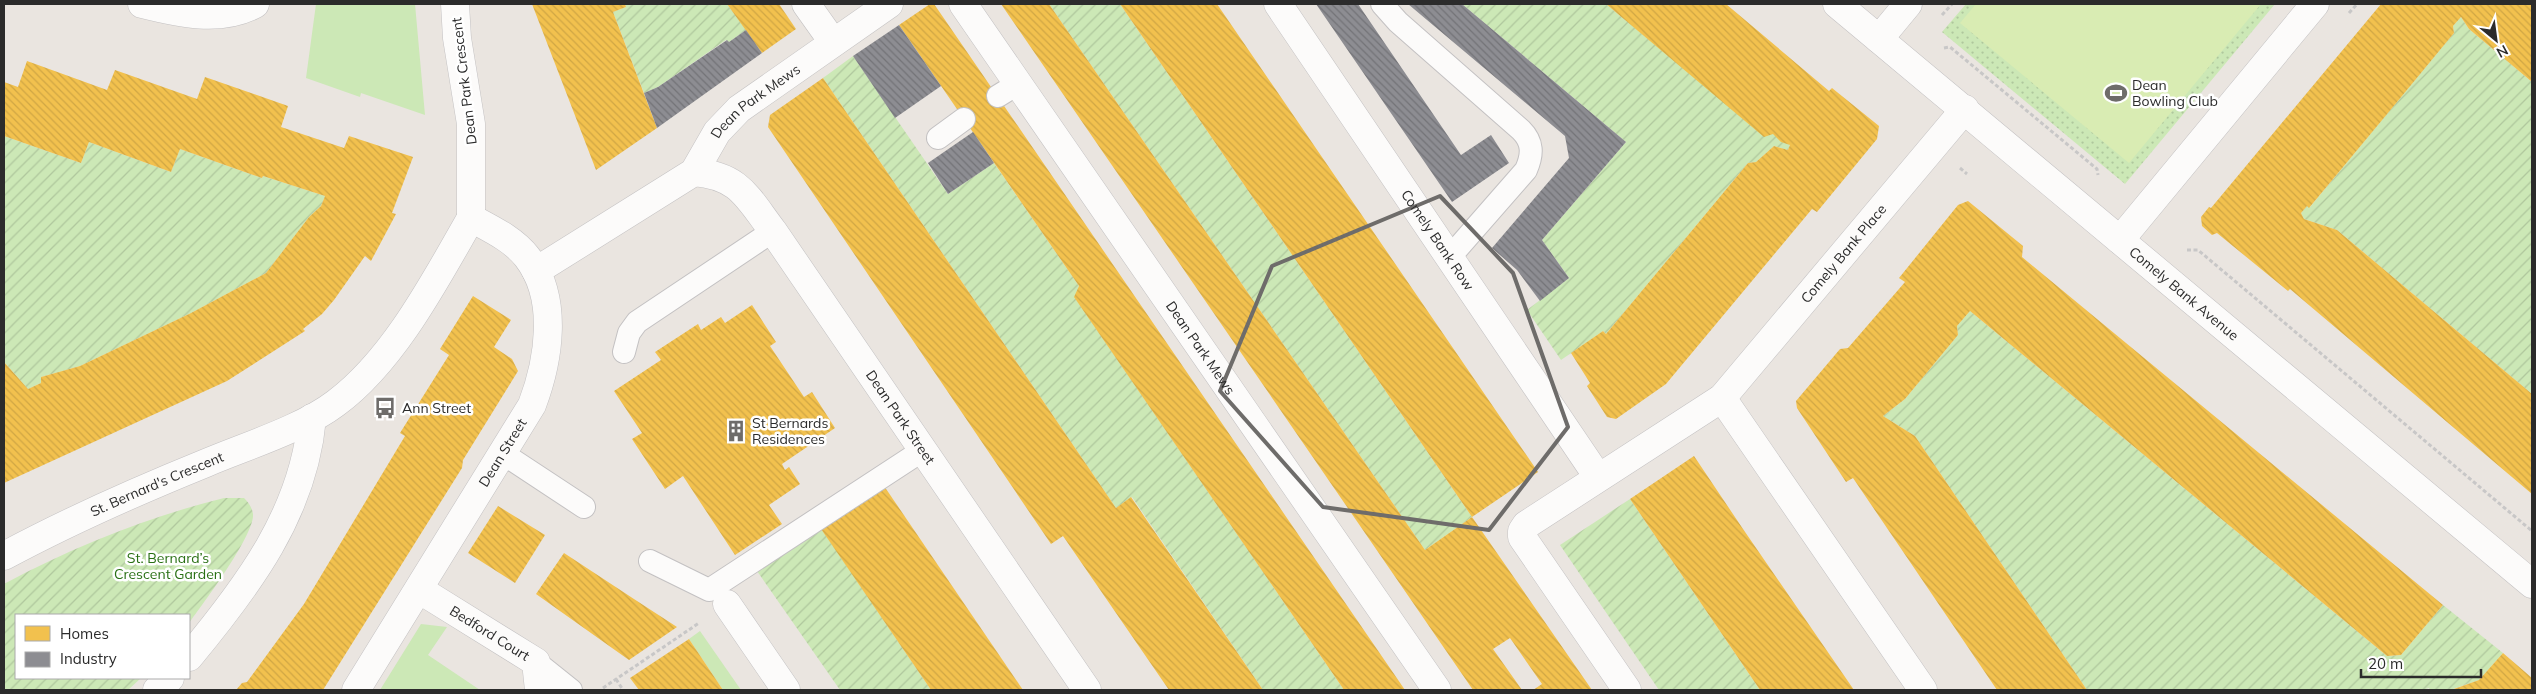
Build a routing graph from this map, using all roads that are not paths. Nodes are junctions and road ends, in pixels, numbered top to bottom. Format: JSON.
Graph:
{"nodes":[{"id":1,"x":142,"y":4,"type":"edge"},
{"id":2,"x":255,"y":4,"type":"edge"},
{"id":3,"x":455,"y":4,"type":"edge"},
{"id":4,"x":806,"y":4,"type":"edge"},
{"id":5,"x":889,"y":4,"type":"edge"},
{"id":6,"x":963,"y":4,"type":"edge"},
{"id":7,"x":1278,"y":4,"type":"edge"},
{"id":8,"x":1382,"y":4,"type":"edge"},
{"id":9,"x":1837,"y":4,"type":"edge"},
{"id":10,"x":1908,"y":4,"type":"edge"},
{"id":11,"x":2315,"y":4,"type":"edge"},
{"id":12,"x":1879,"y":39,"type":"junction"},
{"id":13,"x":833,"y":42,"type":"junction"},
{"id":14,"x":1966,"y":109,"type":"junction"},
{"id":15,"x":964,"y":120,"type":"dead end"},
{"id":16,"x":938,"y":138,"type":"dead end"},
{"id":17,"x":694,"y":172,"type":"junction"},
{"id":18,"x":471,"y":218,"type":"junction"},
{"id":19,"x":773,"y":231,"type":"junction"},
{"id":20,"x":2120,"y":240,"type":"junction"},
{"id":21,"x":1449,"y":258,"type":"junction"},
{"id":22,"x":536,"y":271,"type":"junction"},
{"id":23,"x":624,"y":352,"type":"dead end"},
{"id":24,"x":1722,"y":398,"type":"junction"},
{"id":25,"x":312,"y":418,"type":"junction"},
{"id":26,"x":923,"y":450,"type":"junction"},
{"id":27,"x":502,"y":453,"type":"junction"},
{"id":28,"x":1598,"y":477,"type":"junction"},
{"id":29,"x":584,"y":507,"type":"dead end"},
{"id":30,"x":4,"y":556,"type":"edge"},
{"id":31,"x":650,"y":561,"type":"dead end"},
{"id":32,"x":2532,"y":584,"type":"edge"},
{"id":33,"x":420,"y":590,"type":"junction"},
{"id":34,"x":727,"y":604,"type":"road end"},
{"id":35,"x":190,"y":656,"type":"edge"},
{"id":36,"x":536,"y":662,"type":"junction"},
{"id":37,"x":169,"y":679,"type":"edge"},
{"id":38,"x":157,"y":690,"type":"edge"},
{"id":39,"x":356,"y":690,"type":"edge"},
{"id":40,"x":539,"y":690,"type":"edge"},
{"id":41,"x":571,"y":690,"type":"edge"},
{"id":42,"x":786,"y":690,"type":"edge"},
{"id":43,"x":1087,"y":690,"type":"edge"},
{"id":44,"x":1437,"y":690,"type":"edge"},
{"id":45,"x":1627,"y":690,"type":"edge"},
{"id":46,"x":1923,"y":690,"type":"edge"}],
"edges":[{"from":1,"to":2,"type":"street"},
{"from":3,"to":18,"type":"street","name":"Dean Park Crescent"},
{"from":4,"to":13,"type":"street"},
{"from":5,"to":13,"type":"street","name":"Dean Park Mews"},
{"from":6,"to":44,"type":"street","name":"Dean Park Mews"},
{"from":7,"to":21,"type":"street","name":"Comely Bank Row"},
{"from":8,"to":21,"type":"lane"},
{"from":9,"to":12,"type":"street","name":"Comely Bank Avenue"},
{"from":10,"to":12,"type":"street"},
{"from":11,"to":20,"type":"street"},
{"from":12,"to":14,"type":"street","name":"Comely Bank Avenue"},
{"from":13,"to":17,"type":"street","name":"Dean Park Mews"},
{"from":14,"to":20,"type":"street","name":"Comely Bank Avenue"},
{"from":14,"to":24,"type":"street","name":"Comely Bank Place"},
{"from":15,"to":16,"type":"lane"},
{"from":17,"to":19,"type":"street","name":"Dean Park Street"},
{"from":17,"to":22,"type":"street"},
{"from":18,"to":22,"type":"street","name":"Dean Street"},
{"from":18,"to":25,"type":"street","name":"St. Bernard's Crescent"},
{"from":19,"to":23,"type":"lane"},
{"from":19,"to":26,"type":"street","name":"Dean Park Street"},
{"from":20,"to":32,"type":"street","name":"Comely Bank Avenue"},
{"from":21,"to":28,"type":"street","name":"Comely Bank Row"},
{"from":22,"to":27,"type":"street","name":"Dean Street"},
{"from":24,"to":28,"type":"street","name":"Comely Bank Place"},
{"from":24,"to":46,"type":"street"},
{"from":25,"to":30,"type":"street","name":"St. Bernard's Crescent"},
{"from":25,"to":35,"type":"street"},
{"from":26,"to":31,"type":"lane"},
{"from":26,"to":43,"type":"street","name":"Dean Park Street"},
{"from":27,"to":29,"type":"lane"},
{"from":27,"to":33,"type":"street","name":"Dean Street"},
{"from":28,"to":45,"type":"street","name":"Comely Bank Place"},
{"from":33,"to":36,"type":"street","name":"Bedford Court"},
{"from":33,"to":39,"type":"street","name":"Dean Street"},
{"from":34,"to":42,"type":"street"},
{"from":36,"to":40,"type":"street","name":"Bedford Court"},
{"from":36,"to":41,"type":"lane"},
{"from":37,"to":38,"type":"street"}]}
